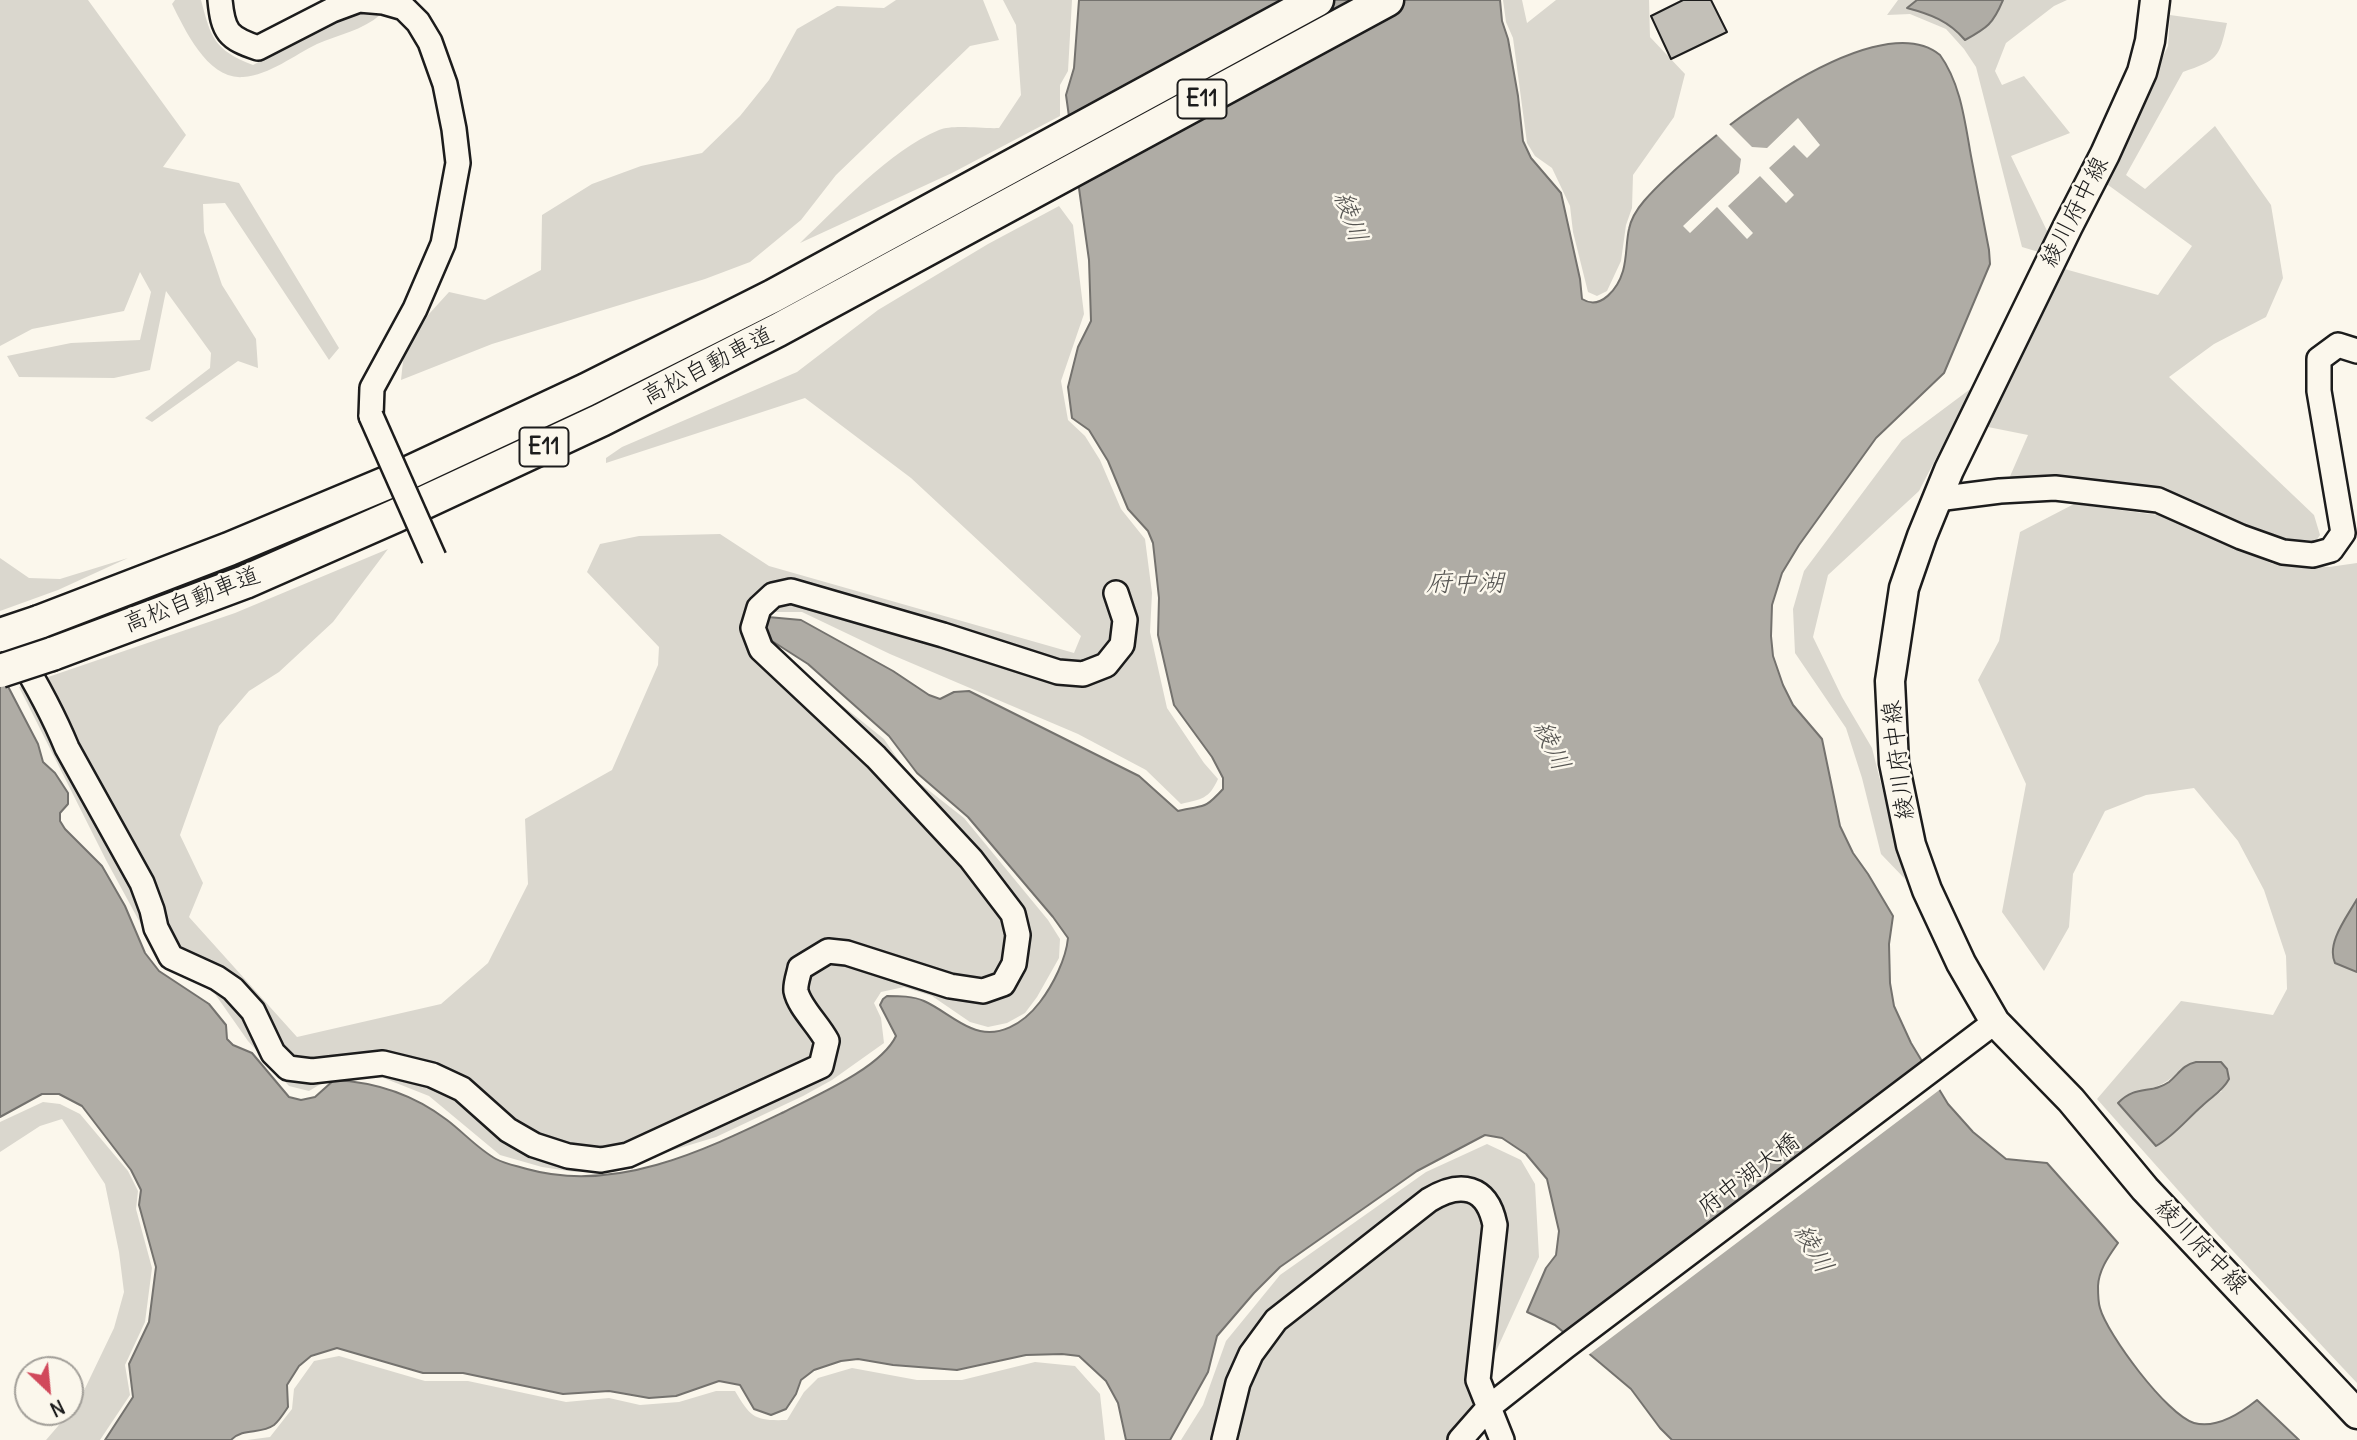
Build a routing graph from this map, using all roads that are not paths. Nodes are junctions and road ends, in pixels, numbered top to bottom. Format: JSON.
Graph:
{"nodes":[{"id":1,"x":220,"y":0,"type":"edge"},
{"id":2,"x":1317,"y":0,"type":"edge"},
{"id":3,"x":1387,"y":0,"type":"edge"},
{"id":4,"x":2155,"y":0,"type":"edge"},
{"id":5,"x":2357,"y":351,"type":"edge"},
{"id":6,"x":1937,"y":499,"type":"junction"},
{"id":7,"x":434,"y":558,"type":"dead end"},
{"id":8,"x":1116,"y":593,"type":"dead end"},
{"id":9,"x":0,"y":625,"type":"edge"},
{"id":10,"x":0,"y":635,"type":"edge"},
{"id":11,"x":0,"y":671,"type":"edge"},
{"id":12,"x":1994,"y":1022,"type":"junction"},
{"id":13,"x":1489,"y":1406,"type":"junction"},
{"id":14,"x":2357,"y":1414,"type":"edge"},
{"id":15,"x":1224,"y":1440,"type":"edge"},
{"id":16,"x":1460,"y":1440,"type":"edge"},
{"id":17,"x":1502,"y":1440,"type":"edge"}],
"edges":[{"from":1,"to":7,"type":"street","bridge":true},
{"from":2,"to":10,"type":"highway","name":"高松自動車道","number":"E11","bridge":true},
{"from":3,"to":11,"type":"highway","name":"高松自動車道","number":"E11","bridge":true},
{"from":4,"to":6,"type":"main road","name":"綾川府中線"},
{"from":5,"to":6,"type":"street"},
{"from":6,"to":12,"type":"main road","name":"綾川府中線"},
{"from":8,"to":9,"type":"street"},
{"from":12,"to":13,"type":"street","name":"府中湖大橋"},
{"from":12,"to":14,"type":"main road","name":"綾川府中線"},
{"from":13,"to":15,"type":"street"},
{"from":13,"to":16,"type":"street","name":"府中湖大橋"},
{"from":13,"to":17,"type":"street"}]}
